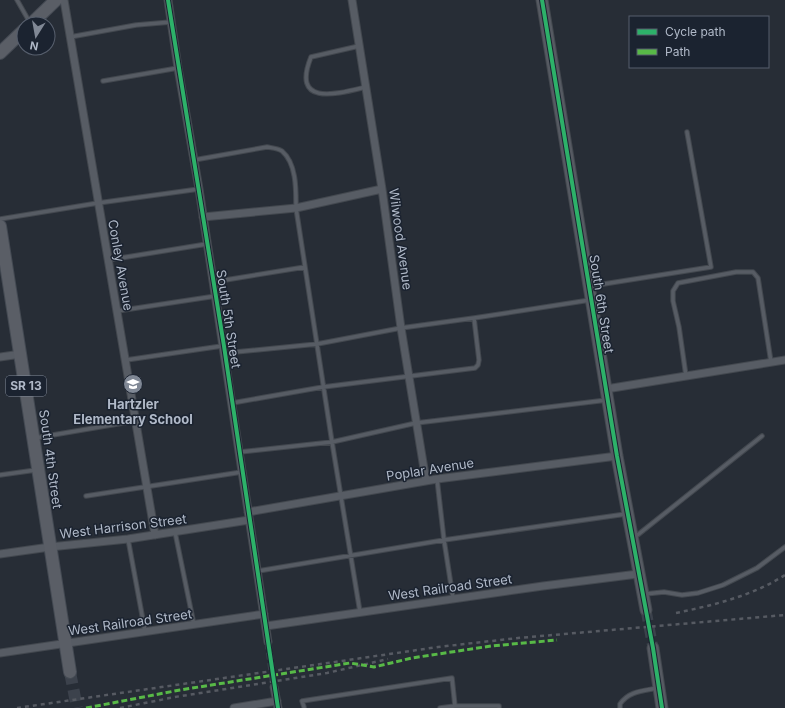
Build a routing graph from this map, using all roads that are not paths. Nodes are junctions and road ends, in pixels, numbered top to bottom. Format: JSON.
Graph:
{"nodes":[{"id":1,"x":17,"y":0,"type":"edge"},
{"id":2,"x":56,"y":0,"type":"edge"},
{"id":3,"x":64,"y":0,"type":"edge"},
{"id":4,"x":168,"y":0,"type":"edge"},
{"id":5,"x":352,"y":0,"type":"edge"},
{"id":6,"x":542,"y":0,"type":"edge"},
{"id":7,"x":26,"y":16,"type":"edge"},
{"id":8,"x":39,"y":16,"type":"edge"},
{"id":9,"x":171,"y":22,"type":"junction"},
{"id":10,"x":70,"y":37,"type":"junction"},
{"id":11,"x":16,"y":38,"type":"edge"},
{"id":12,"x":359,"y":46,"type":"junction"},
{"id":13,"x":0,"y":53,"type":"edge"},
{"id":14,"x":178,"y":68,"type":"junction"},
{"id":15,"x":104,"y":81,"type":"dead end"},
{"id":16,"x":366,"y":87,"type":"junction"},
{"id":17,"x":687,"y":132,"type":"dead end"},
{"id":18,"x":194,"y":160,"type":"junction"},
{"id":19,"x":199,"y":189,"type":"junction"},
{"id":20,"x":382,"y":189,"type":"junction"},
{"id":21,"x":98,"y":203,"type":"junction"},
{"id":22,"x":296,"y":208,"type":"junction"},
{"id":23,"x":203,"y":217,"type":"junction"},
{"id":24,"x":0,"y":219,"type":"edge"},
{"id":25,"x":0,"y":226,"type":"edge"},
{"id":26,"x":208,"y":244,"type":"junction"},
{"id":27,"x":2,"y":252,"type":"edge"},
{"id":28,"x":108,"y":260,"type":"junction"},
{"id":29,"x":305,"y":267,"type":"junction"},
{"id":30,"x":213,"y":282,"type":"junction"},
{"id":31,"x":589,"y":286,"type":"junction"},
{"id":32,"x":216,"y":296,"type":"junction"},
{"id":33,"x":591,"y":299,"type":"junction"},
{"id":34,"x":117,"y":311,"type":"junction"},
{"id":35,"x":474,"y":318,"type":"junction"},
{"id":36,"x":401,"y":328,"type":"junction"},
{"id":37,"x":317,"y":344,"type":"junction"},
{"id":38,"x":224,"y":350,"type":"junction"},
{"id":39,"x":21,"y":354,"type":"junction"},
{"id":40,"x":0,"y":357,"type":"edge"},
{"id":41,"x":125,"y":360,"type":"junction"},
{"id":42,"x":785,"y":360,"type":"edge"},
{"id":43,"x":771,"y":362,"type":"junction"},
{"id":44,"x":410,"y":376,"type":"junction"},
{"id":45,"x":687,"y":376,"type":"junction"},
{"id":46,"x":323,"y":387,"type":"junction"},
{"id":47,"x":607,"y":394,"type":"junction"},
{"id":48,"x":232,"y":403,"type":"junction"},
{"id":49,"x":135,"y":421,"type":"junction"},
{"id":50,"x":416,"y":423,"type":"junction"},
{"id":51,"x":762,"y":436,"type":"dead end"},
{"id":52,"x":34,"y":438,"type":"junction"},
{"id":53,"x":332,"y":442,"type":"junction"},
{"id":54,"x":240,"y":452,"type":"junction"},
{"id":55,"x":617,"y":456,"type":"junction"},
{"id":56,"x":38,"y":469,"type":"junction"},
{"id":57,"x":242,"y":472,"type":"junction"},
{"id":58,"x":0,"y":476,"type":"edge"},
{"id":59,"x":437,"y":479,"type":"junction"},
{"id":60,"x":426,"y":481,"type":"junction"},
{"id":61,"x":147,"y":487,"type":"junction"},
{"id":62,"x":86,"y":496,"type":"dead end"},
{"id":63,"x":340,"y":496,"type":"junction"},
{"id":64,"x":628,"y":513,"type":"junction"},
{"id":65,"x":248,"y":516,"type":"junction"},
{"id":66,"x":175,"y":532,"type":"junction"},
{"id":67,"x":155,"y":535,"type":"junction"},
{"id":68,"x":128,"y":539,"type":"junction"},
{"id":69,"x":633,"y":539,"type":"junction"},
{"id":70,"x":444,"y":540,"type":"junction"},
{"id":71,"x":50,"y":547,"type":"junction"},
{"id":72,"x":785,"y":547,"type":"edge"},
{"id":73,"x":0,"y":554,"type":"edge"},
{"id":74,"x":351,"y":554,"type":"junction"},
{"id":75,"x":258,"y":571,"type":"junction"},
{"id":76,"x":638,"y":574,"type":"junction"},
{"id":77,"x":642,"y":594,"type":"junction"},
{"id":78,"x":453,"y":600,"type":"junction"},
{"id":79,"x":646,"y":610,"type":"tunnel mouth"},
{"id":80,"x":360,"y":612,"type":"junction"},
{"id":81,"x":264,"y":614,"type":"junction"},
{"id":82,"x":194,"y":625,"type":"junction"},
{"id":83,"x":266,"y":626,"type":"junction"},
{"id":84,"x":146,"y":632,"type":"junction"},
{"id":85,"x":268,"y":642,"type":"tunnel mouth"},
{"id":86,"x":64,"y":644,"type":"junction"},
{"id":87,"x":653,"y":648,"type":"tunnel mouth"},
{"id":88,"x":0,"y":653,"type":"edge"},
{"id":89,"x":70,"y":672,"type":"tunnel mouth"},
{"id":90,"x":274,"y":687,"type":"tunnel mouth"},
{"id":91,"x":659,"y":688,"type":"junction"},
{"id":92,"x":278,"y":705,"type":"edge"},
{"id":93,"x":455,"y":706,"type":"junction"},
{"id":94,"x":304,"y":707,"type":"dead end"},
{"id":95,"x":234,"y":708,"type":"edge"},
{"id":96,"x":440,"y":708,"type":"edge"},
{"id":97,"x":499,"y":708,"type":"edge"},
{"id":98,"x":620,"y":708,"type":"edge"},
{"id":99,"x":662,"y":708,"type":"edge"}],
"edges":[{"from":1,"to":7,"type":"lane"},
{"from":2,"to":8,"type":"main road"},
{"from":3,"to":10,"type":"street","name":"Conley Avenue"},
{"from":4,"to":9,"type":"street","name":"South 5th Street"},
{"from":5,"to":12,"type":"street","name":"Wilwood Avenue"},
{"from":6,"to":31,"type":"street","name":"South 6th Street"},
{"from":9,"to":10,"type":"lane"},
{"from":9,"to":14,"type":"street","name":"South 5th Street"},
{"from":10,"to":21,"type":"street","name":"Conley Avenue"},
{"from":11,"to":13,"type":"main road"},
{"from":12,"to":16,"type":"street","name":"Wilwood Avenue"},
{"from":12,"to":16,"type":"lane"},
{"from":14,"to":15,"type":"lane"},
{"from":14,"to":18,"type":"street","name":"South 5th Street"},
{"from":16,"to":20,"type":"street","name":"Wilwood Avenue"},
{"from":17,"to":31,"type":"lane"},
{"from":18,"to":19,"type":"street","name":"South 5th Street"},
{"from":18,"to":22,"type":"lane"},
{"from":19,"to":21,"type":"lane"},
{"from":19,"to":23,"type":"street","name":"South 5th Street"},
{"from":20,"to":22,"type":"street"},
{"from":20,"to":36,"type":"street","name":"Wilwood Avenue"},
{"from":21,"to":24,"type":"lane"},
{"from":21,"to":28,"type":"street","name":"Conley Avenue"},
{"from":22,"to":23,"type":"street"},
{"from":22,"to":29,"type":"lane"},
{"from":23,"to":26,"type":"street","name":"South 5th Street"},
{"from":25,"to":27,"type":"main road","name":"South 4th Street","number":"SR 13"},
{"from":26,"to":28,"type":"lane"},
{"from":26,"to":30,"type":"street","name":"South 5th Street"},
{"from":27,"to":39,"type":"main road","name":"South 4th Street","number":"SR 13"},
{"from":28,"to":34,"type":"street","name":"Conley Avenue"},
{"from":29,"to":30,"type":"lane"},
{"from":29,"to":37,"type":"lane"},
{"from":30,"to":32,"type":"street","name":"South 5th Street"},
{"from":31,"to":33,"type":"street","name":"South 6th Street"},
{"from":32,"to":34,"type":"lane"},
{"from":32,"to":38,"type":"street","name":"South 5th Street"},
{"from":33,"to":35,"type":"lane"},
{"from":33,"to":47,"type":"street","name":"South 6th Street"},
{"from":34,"to":41,"type":"street","name":"Conley Avenue"},
{"from":35,"to":36,"type":"lane"},
{"from":35,"to":44,"type":"lane"},
{"from":36,"to":37,"type":"lane"},
{"from":36,"to":44,"type":"street","name":"Wilwood Avenue"},
{"from":37,"to":38,"type":"lane"},
{"from":37,"to":46,"type":"lane"},
{"from":38,"to":41,"type":"lane"},
{"from":38,"to":48,"type":"street","name":"South 5th Street"},
{"from":39,"to":40,"type":"street"},
{"from":39,"to":52,"type":"main road","name":"South 4th Street","number":"SR 13"},
{"from":41,"to":49,"type":"street","name":"Conley Avenue"},
{"from":42,"to":43,"type":"street"},
{"from":43,"to":45,"type":"street"},
{"from":43,"to":45,"type":"lane"},
{"from":44,"to":46,"type":"lane"},
{"from":44,"to":50,"type":"street","name":"Wilwood Avenue"},
{"from":45,"to":47,"type":"street"},
{"from":46,"to":48,"type":"lane"},
{"from":46,"to":53,"type":"lane"},
{"from":47,"to":50,"type":"lane"},
{"from":47,"to":55,"type":"street","name":"South 6th Street"},
{"from":48,"to":54,"type":"street","name":"South 5th Street"},
{"from":49,"to":52,"type":"lane"},
{"from":49,"to":61,"type":"street","name":"Conley Avenue"},
{"from":50,"to":53,"type":"lane"},
{"from":50,"to":60,"type":"street","name":"Wilwood Avenue"},
{"from":51,"to":69,"type":"lane"},
{"from":52,"to":56,"type":"main road","name":"South 4th Street","number":"SR 13"},
{"from":53,"to":54,"type":"lane"},
{"from":53,"to":63,"type":"lane"},
{"from":54,"to":57,"type":"street","name":"South 5th Street"},
{"from":55,"to":59,"type":"street","name":"Poplar Avenue"},
{"from":55,"to":64,"type":"street","name":"South 6th Street"},
{"from":56,"to":58,"type":"lane"},
{"from":56,"to":71,"type":"main road","name":"South 4th Street","number":"SR 13"},
{"from":57,"to":61,"type":"lane"},
{"from":57,"to":65,"type":"street","name":"South 5th Street"},
{"from":59,"to":60,"type":"street","name":"Poplar Avenue"},
{"from":59,"to":70,"type":"lane"},
{"from":60,"to":63,"type":"street","name":"Poplar Avenue"},
{"from":61,"to":62,"type":"lane"},
{"from":61,"to":67,"type":"street","name":"Conley Avenue"},
{"from":63,"to":65,"type":"street","name":"Poplar Avenue"},
{"from":63,"to":74,"type":"lane"},
{"from":64,"to":69,"type":"street","name":"South 6th Street"},
{"from":64,"to":70,"type":"lane"},
{"from":65,"to":66,"type":"street","name":"West Harrison Street"},
{"from":65,"to":75,"type":"street","name":"South 5th Street"},
{"from":66,"to":67,"type":"street","name":"West Harrison Street"},
{"from":66,"to":82,"type":"lane"},
{"from":67,"to":68,"type":"street","name":"West Harrison Street"},
{"from":68,"to":71,"type":"street","name":"West Harrison Street"},
{"from":68,"to":84,"type":"lane"},
{"from":69,"to":76,"type":"street","name":"South 6th Street"},
{"from":70,"to":74,"type":"lane"},
{"from":70,"to":78,"type":"lane"},
{"from":71,"to":73,"type":"street","name":"West Harrison Street"},
{"from":71,"to":86,"type":"main road","name":"South 4th Street","number":"SR 13"},
{"from":72,"to":77,"type":"lane"},
{"from":74,"to":75,"type":"lane"},
{"from":74,"to":80,"type":"lane"},
{"from":75,"to":81,"type":"street","name":"South 5th Street"},
{"from":76,"to":77,"type":"street","name":"South 6th Street"},
{"from":76,"to":78,"type":"street","name":"West Railroad Street"},
{"from":77,"to":79,"type":"street","name":"South 6th Street"},
{"from":78,"to":80,"type":"street","name":"West Railroad Street"},
{"from":80,"to":83,"type":"street","name":"West Railroad Street"},
{"from":81,"to":82,"type":"street","name":"West Railroad Street"},
{"from":81,"to":83,"type":"street","name":"South 5th Street"},
{"from":82,"to":84,"type":"street","name":"West Railroad Street"},
{"from":83,"to":85,"type":"street","name":"South 5th Street"},
{"from":84,"to":86,"type":"street","name":"West Railroad Street"},
{"from":86,"to":88,"type":"street","name":"West Railroad Street"},
{"from":86,"to":89,"type":"main road","name":"South 4th Street","number":"SR 13"},
{"from":87,"to":91,"type":"street"},
{"from":90,"to":92,"type":"street"},
{"from":91,"to":98,"type":"lane"},
{"from":91,"to":99,"type":"street"},
{"from":92,"to":95,"type":"street"},
{"from":93,"to":94,"type":"lane"},
{"from":93,"to":96,"type":"lane"},
{"from":93,"to":97,"type":"lane"}]}
